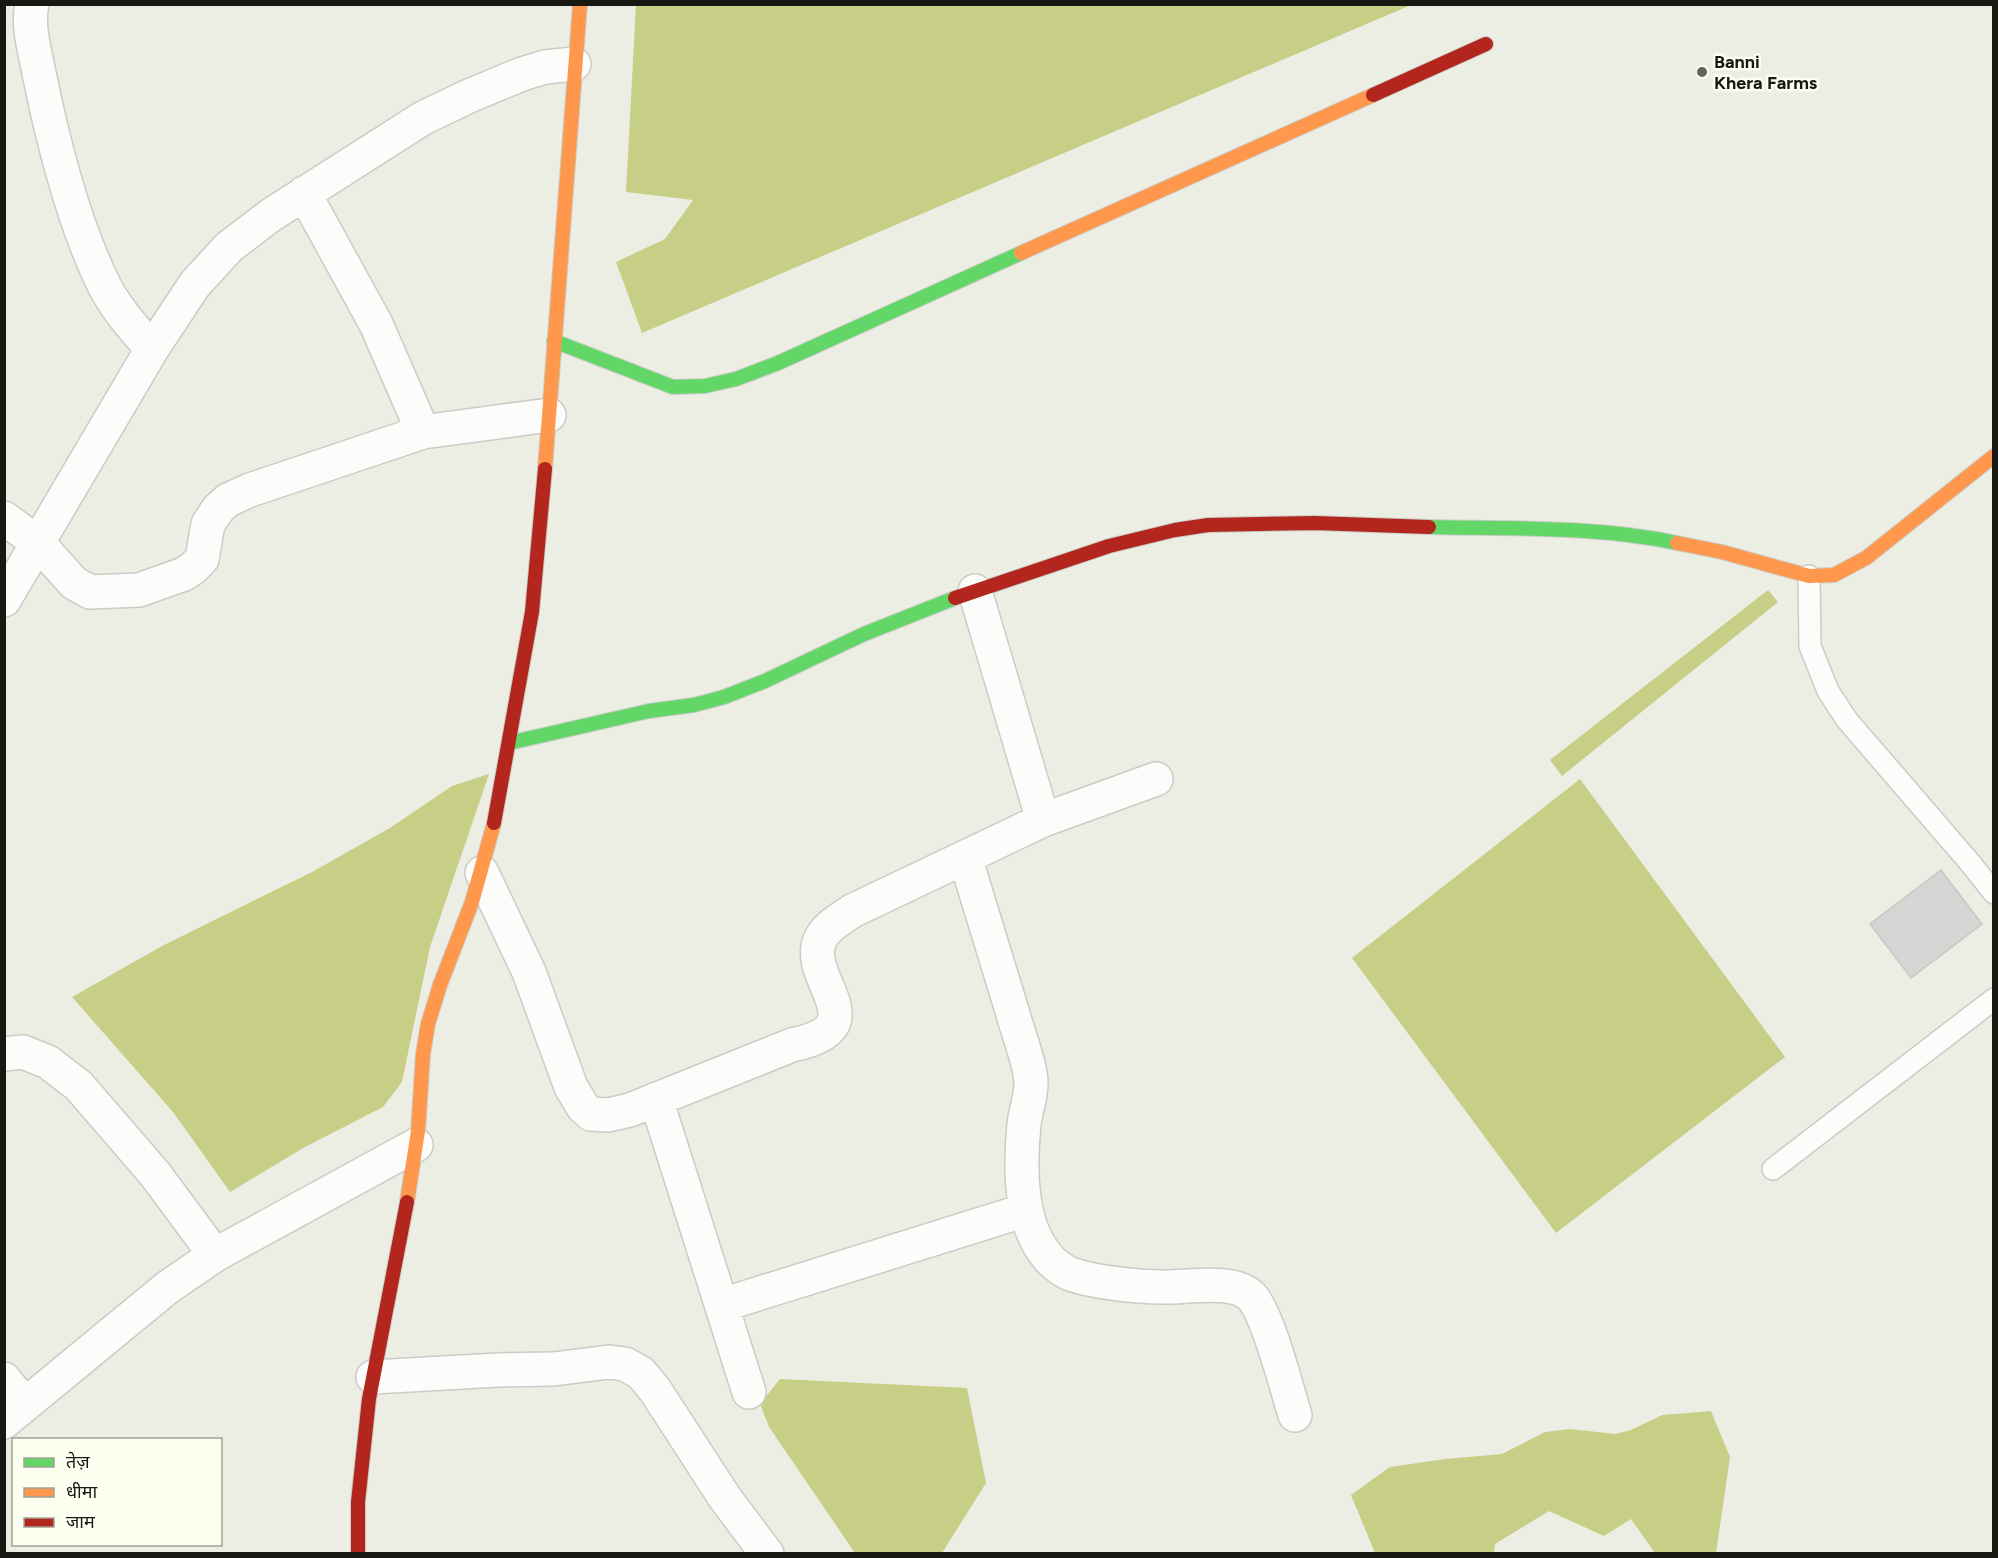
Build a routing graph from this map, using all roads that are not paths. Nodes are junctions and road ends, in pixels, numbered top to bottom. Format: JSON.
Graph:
{"nodes":[{"id":1,"x":32,"y":4,"type":"edge"},
{"id":2,"x":580,"y":4,"type":"edge"},
{"id":3,"x":1486,"y":44,"type":"dead end"},
{"id":4,"x":574,"y":64,"type":"junction"},
{"id":5,"x":304,"y":194,"type":"junction"},
{"id":6,"x":554,"y":341,"type":"junction"},
{"id":7,"x":152,"y":349,"type":"junction"},
{"id":8,"x":549,"y":415,"type":"junction"},
{"id":9,"x":423,"y":432,"type":"junction"},
{"id":10,"x":1994,"y":456,"type":"edge"},
{"id":11,"x":4,"y":518,"type":"edge"},
{"id":12,"x":38,"y":543,"type":"junction"},
{"id":13,"x":1809,"y":576,"type":"junction"},
{"id":14,"x":975,"y":591,"type":"junction"},
{"id":15,"x":4,"y":600,"type":"edge"},
{"id":16,"x":509,"y":743,"type":"junction"},
{"id":17,"x":1156,"y":779,"type":"dead end"},
{"id":18,"x":1043,"y":820,"type":"junction"},
{"id":19,"x":965,"y":857,"type":"junction"},
{"id":20,"x":482,"y":873,"type":"junction"},
{"id":21,"x":1994,"y":893,"type":"edge"},
{"id":22,"x":1994,"y":999,"type":"edge"},
{"id":23,"x":4,"y":1054,"type":"edge"},
{"id":24,"x":656,"y":1099,"type":"junction"},
{"id":25,"x":416,"y":1145,"type":"junction"},
{"id":26,"x":1773,"y":1169,"type":"dead end"},
{"id":27,"x":1026,"y":1210,"type":"junction"},
{"id":28,"x":215,"y":1255,"type":"junction"},
{"id":29,"x":722,"y":1305,"type":"junction"},
{"id":30,"x":373,"y":1377,"type":"junction"},
{"id":31,"x":4,"y":1379,"type":"edge"},
{"id":32,"x":749,"y":1392,"type":"dead end"},
{"id":33,"x":15,"y":1413,"type":"edge"},
{"id":34,"x":1295,"y":1415,"type":"dead end"},
{"id":35,"x":358,"y":1554,"type":"edge"},
{"id":36,"x":767,"y":1554,"type":"edge"}],
"edges":[{"from":1,"to":7,"type":"street"},
{"from":2,"to":4,"type":"street"},
{"from":3,"to":6,"type":"street"},
{"from":4,"to":5,"type":"street"},
{"from":4,"to":6,"type":"street"},
{"from":5,"to":7,"type":"street"},
{"from":5,"to":9,"type":"street"},
{"from":6,"to":8,"type":"street"},
{"from":7,"to":12,"type":"street"},
{"from":8,"to":9,"type":"street"},
{"from":8,"to":16,"type":"street"},
{"from":9,"to":12,"type":"street"},
{"from":10,"to":13,"type":"street"},
{"from":11,"to":12,"type":"street"},
{"from":12,"to":15,"type":"street"},
{"from":13,"to":14,"type":"street"},
{"from":13,"to":21,"type":"lane"},
{"from":14,"to":16,"type":"street"},
{"from":14,"to":18,"type":"street"},
{"from":16,"to":20,"type":"street"},
{"from":17,"to":18,"type":"street"},
{"from":18,"to":19,"type":"street"},
{"from":19,"to":24,"type":"street"},
{"from":19,"to":27,"type":"street"},
{"from":20,"to":24,"type":"street"},
{"from":20,"to":25,"type":"street"},
{"from":22,"to":26,"type":"lane"},
{"from":23,"to":28,"type":"street"},
{"from":24,"to":29,"type":"street"},
{"from":25,"to":28,"type":"street"},
{"from":25,"to":30,"type":"street"},
{"from":27,"to":29,"type":"street"},
{"from":27,"to":34,"type":"street"},
{"from":28,"to":33,"type":"street"},
{"from":29,"to":32,"type":"street"},
{"from":30,"to":35,"type":"street"},
{"from":30,"to":36,"type":"street"},
{"from":31,"to":33,"type":"street"}]}
